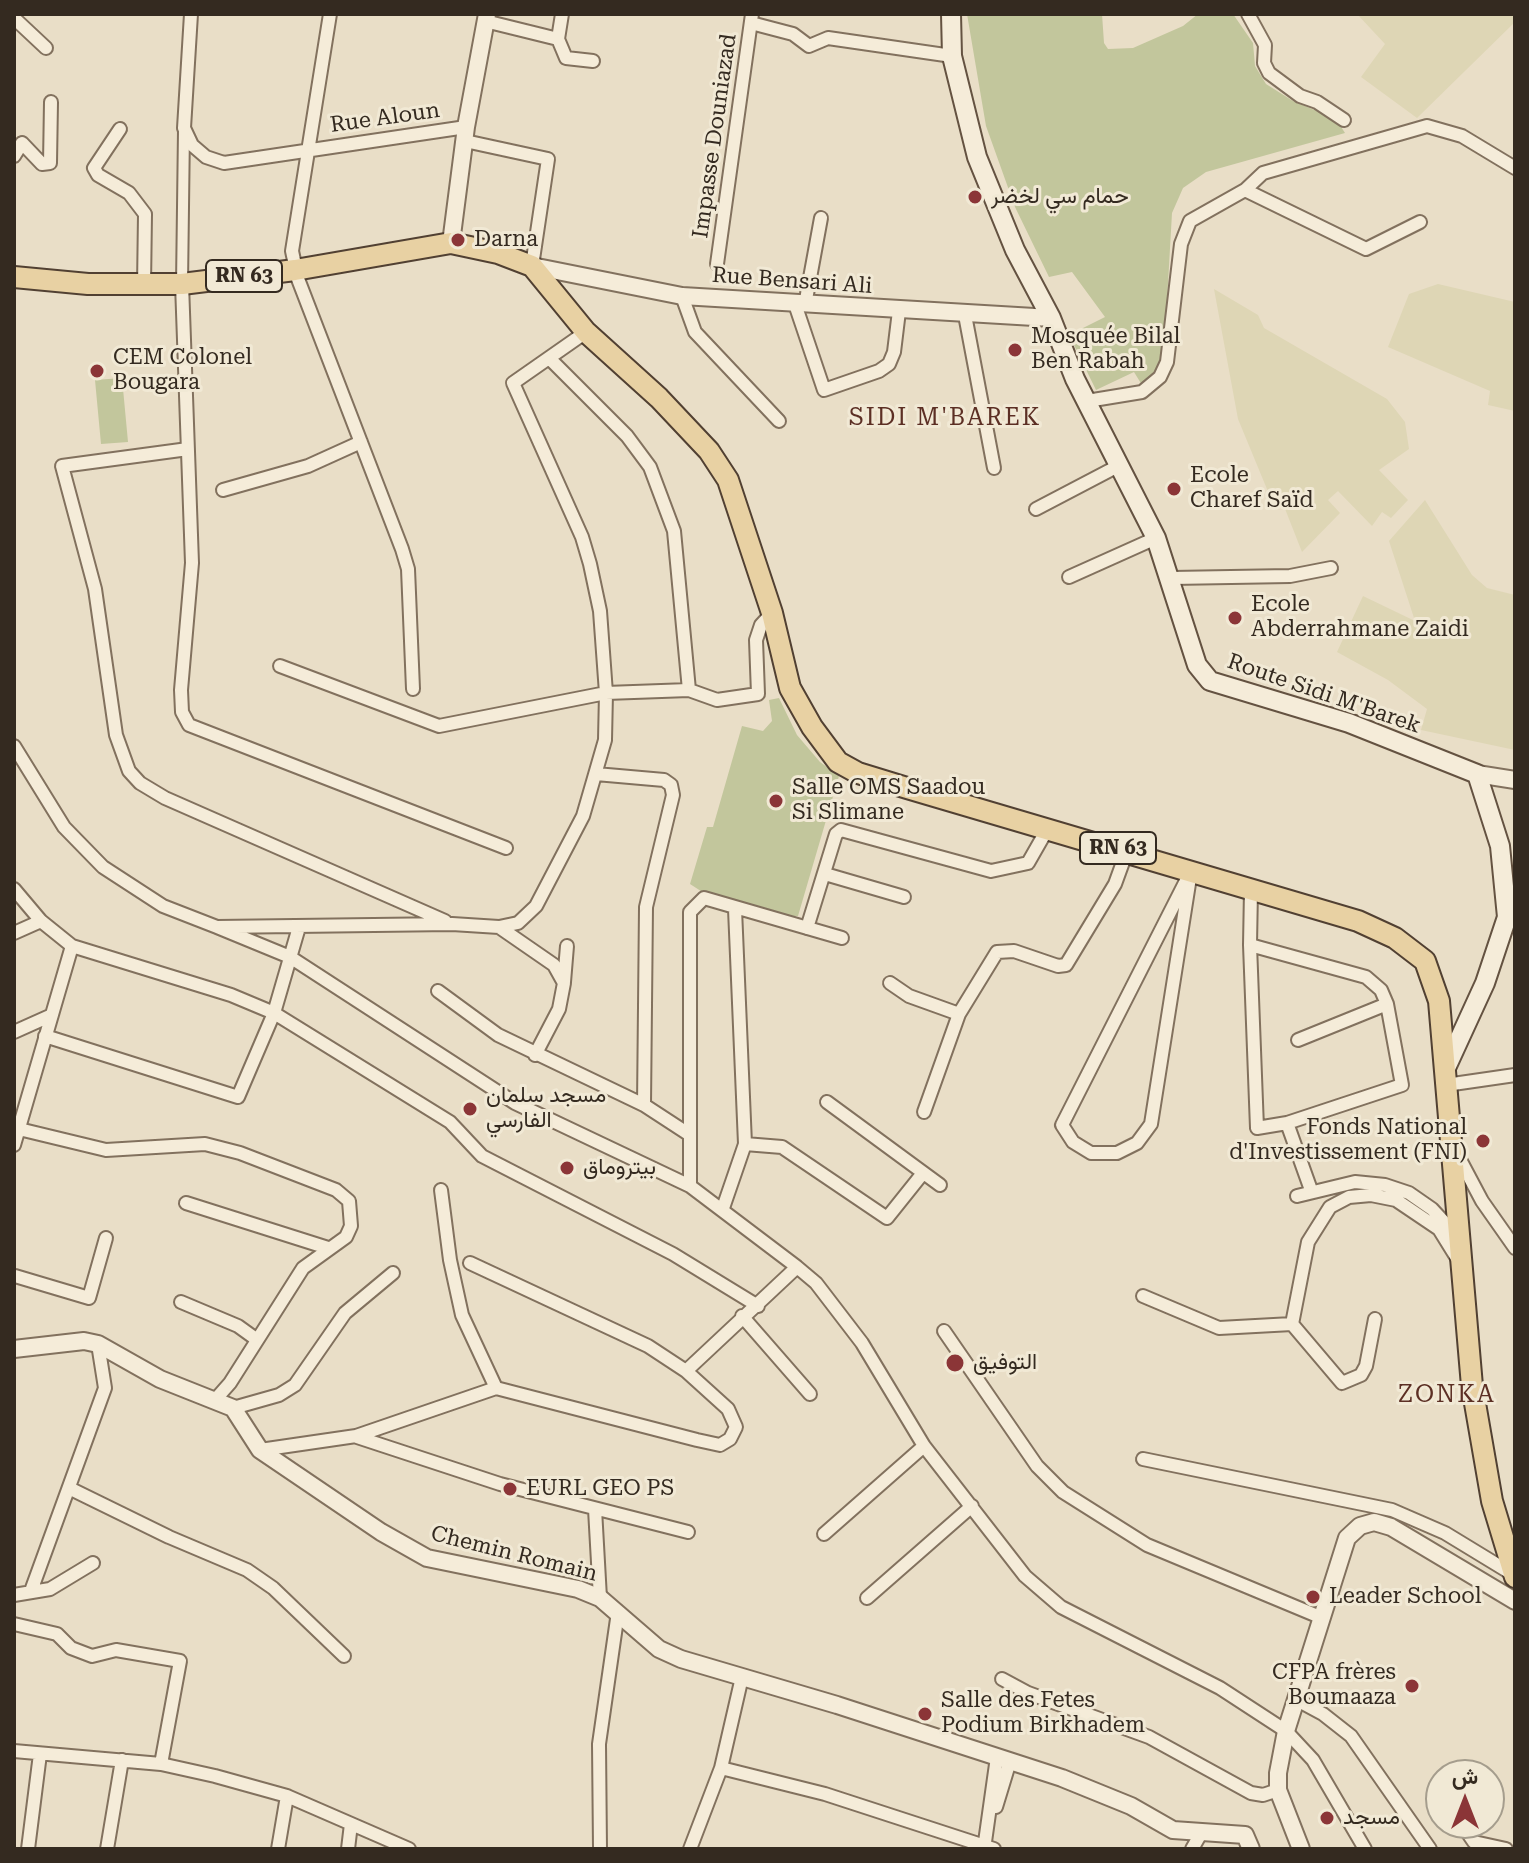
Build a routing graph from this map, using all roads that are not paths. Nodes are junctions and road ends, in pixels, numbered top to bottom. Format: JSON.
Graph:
{"nodes":[{"id":1,"x":191,"y":14,"type":"edge"},
{"id":2,"x":330,"y":14,"type":"edge"},
{"id":3,"x":562,"y":14,"type":"edge"},
{"id":4,"x":951,"y":14,"type":"edge"},
{"id":5,"x":1248,"y":14,"type":"edge"},
{"id":6,"x":486,"y":17,"type":"edge"},
{"id":7,"x":14,"y":18,"type":"edge"},
{"id":8,"x":751,"y":18,"type":"edge"},
{"id":9,"x":558,"y":39,"type":"junction"},
{"id":10,"x":46,"y":48,"type":"dead end"},
{"id":11,"x":952,"y":56,"type":"junction"},
{"id":12,"x":593,"y":61,"type":"dead end"},
{"id":13,"x":51,"y":102,"type":"dead end"},
{"id":14,"x":1344,"y":120,"type":"dead end"},
{"id":15,"x":184,"y":128,"type":"junction"},
{"id":16,"x":120,"y":129,"type":"dead end"},
{"id":17,"x":465,"y":134,"type":"junction"},
{"id":18,"x":309,"y":149,"type":"junction"},
{"id":19,"x":14,"y":156,"type":"edge"},
{"id":20,"x":1515,"y":168,"type":"edge"},
{"id":21,"x":1245,"y":190,"type":"junction"},
{"id":22,"x":821,"y":218,"type":"dead end"},
{"id":23,"x":1420,"y":222,"type":"dead end"},
{"id":24,"x":461,"y":244,"type":"junction"},
{"id":25,"x":717,"y":264,"type":"dead end"},
{"id":26,"x":532,"y":266,"type":"junction"},
{"id":27,"x":295,"y":270,"type":"junction"},
{"id":28,"x":14,"y":277,"type":"edge"},
{"id":29,"x":182,"y":284,"type":"junction"},
{"id":30,"x":144,"y":286,"type":"junction"},
{"id":31,"x":682,"y":296,"type":"junction"},
{"id":32,"x":800,"y":304,"type":"junction"},
{"id":33,"x":899,"y":311,"type":"junction"},
{"id":34,"x":965,"y":315,"type":"junction"},
{"id":35,"x":1051,"y":318,"type":"junction"},
{"id":36,"x":586,"y":332,"type":"junction"},
{"id":37,"x":551,"y":360,"type":"junction"},
{"id":38,"x":1087,"y":401,"type":"junction"},
{"id":39,"x":779,"y":421,"type":"dead end"},
{"id":40,"x":361,"y":442,"type":"junction"},
{"id":41,"x":188,"y":449,"type":"junction"},
{"id":42,"x":1120,"y":465,"type":"junction"},
{"id":43,"x":994,"y":468,"type":"dead end"},
{"id":44,"x":223,"y":490,"type":"dead end"},
{"id":45,"x":1036,"y":509,"type":"dead end"},
{"id":46,"x":1156,"y":538,"type":"junction"},
{"id":47,"x":1331,"y":568,"type":"dead end"},
{"id":48,"x":1069,"y":577,"type":"dead end"},
{"id":49,"x":1172,"y":578,"type":"junction"},
{"id":50,"x":772,"y":613,"type":"junction"},
{"id":51,"x":280,"y":666,"type":"dead end"},
{"id":52,"x":413,"y":689,"type":"dead end"},
{"id":53,"x":689,"y":690,"type":"junction"},
{"id":54,"x":606,"y":693,"type":"junction"},
{"id":55,"x":14,"y":746,"type":"edge"},
{"id":56,"x":596,"y":774,"type":"junction"},
{"id":57,"x":1477,"y":774,"type":"junction"},
{"id":58,"x":1515,"y":780,"type":"edge"},
{"id":59,"x":1048,"y":828,"type":"junction"},
{"id":60,"x":506,"y":848,"type":"dead end"},
{"id":61,"x":1127,"y":851,"type":"junction"},
{"id":62,"x":1191,"y":871,"type":"junction"},
{"id":63,"x":825,"y":874,"type":"junction"},
{"id":64,"x":14,"y":889,"type":"edge"},
{"id":65,"x":1251,"y":890,"type":"junction"},
{"id":66,"x":904,"y":897,"type":"dead end"},
{"id":67,"x":735,"y":909,"type":"junction"},
{"id":68,"x":41,"y":921,"type":"junction"},
{"id":69,"x":452,"y":924,"type":"junction"},
{"id":70,"x":217,"y":927,"type":"junction"},
{"id":71,"x":299,"y":927,"type":"junction"},
{"id":72,"x":499,"y":927,"type":"junction"},
{"id":73,"x":807,"y":928,"type":"junction"},
{"id":74,"x":14,"y":933,"type":"edge"},
{"id":75,"x":842,"y":938,"type":"dead end"},
{"id":76,"x":1250,"y":945,"type":"junction"},
{"id":77,"x":72,"y":946,"type":"junction"},
{"id":78,"x":567,"y":946,"type":"dead end"},
{"id":79,"x":290,"y":957,"type":"junction"},
{"id":80,"x":564,"y":983,"type":"junction"},
{"id":81,"x":890,"y":983,"type":"dead end"},
{"id":82,"x":438,"y":991,"type":"dead end"},
{"id":83,"x":1387,"y":1004,"type":"junction"},
{"id":84,"x":274,"y":1013,"type":"junction"},
{"id":85,"x":959,"y":1014,"type":"junction"},
{"id":86,"x":52,"y":1015,"type":"junction"},
{"id":87,"x":14,"y":1032,"type":"edge"},
{"id":88,"x":45,"y":1036,"type":"junction"},
{"id":89,"x":1298,"y":1040,"type":"dead end"},
{"id":90,"x":535,"y":1055,"type":"junction"},
{"id":91,"x":1515,"y":1075,"type":"edge"},
{"id":92,"x":1446,"y":1076,"type":"junction"},
{"id":93,"x":827,"y":1102,"type":"dead end"},
{"id":94,"x":644,"y":1105,"type":"junction"},
{"id":95,"x":924,"y":1112,"type":"dead end"},
{"id":96,"x":1287,"y":1123,"type":"junction"},
{"id":97,"x":19,"y":1129,"type":"junction"},
{"id":98,"x":690,"y":1135,"type":"junction"},
{"id":99,"x":1450,"y":1141,"type":"junction"},
{"id":100,"x":745,"y":1144,"type":"junction"},
{"id":101,"x":14,"y":1145,"type":"edge"},
{"id":102,"x":923,"y":1173,"type":"junction"},
{"id":103,"x":940,"y":1185,"type":"dead end"},
{"id":104,"x":690,"y":1186,"type":"junction"},
{"id":105,"x":441,"y":1190,"type":"dead end"},
{"id":106,"x":1311,"y":1190,"type":"junction"},
{"id":107,"x":1297,"y":1196,"type":"dead end"},
{"id":108,"x":186,"y":1203,"type":"dead end"},
{"id":109,"x":723,"y":1208,"type":"junction"},
{"id":110,"x":1458,"y":1237,"type":"junction"},
{"id":111,"x":106,"y":1238,"type":"dead end"},
{"id":112,"x":328,"y":1248,"type":"junction"},
{"id":113,"x":1515,"y":1248,"type":"edge"},
{"id":114,"x":1460,"y":1262,"type":"junction"},
{"id":115,"x":470,"y":1263,"type":"dead end"},
{"id":116,"x":797,"y":1267,"type":"junction"},
{"id":117,"x":393,"y":1273,"type":"dead end"},
{"id":118,"x":14,"y":1277,"type":"edge"},
{"id":119,"x":1143,"y":1296,"type":"dead end"},
{"id":120,"x":181,"y":1302,"type":"dead end"},
{"id":121,"x":758,"y":1306,"type":"junction"},
{"id":122,"x":742,"y":1316,"type":"junction"},
{"id":123,"x":1375,"y":1319,"type":"dead end"},
{"id":124,"x":1292,"y":1324,"type":"junction"},
{"id":125,"x":944,"y":1331,"type":"dead end"},
{"id":126,"x":256,"y":1339,"type":"junction"},
{"id":127,"x":98,"y":1344,"type":"junction"},
{"id":128,"x":14,"y":1349,"type":"edge"},
{"id":129,"x":686,"y":1371,"type":"junction"},
{"id":130,"x":496,"y":1388,"type":"junction"},
{"id":131,"x":810,"y":1394,"type":"dead end"},
{"id":132,"x":215,"y":1400,"type":"junction"},
{"id":133,"x":233,"y":1408,"type":"junction"},
{"id":134,"x":356,"y":1436,"type":"junction"},
{"id":135,"x":924,"y":1446,"type":"junction"},
{"id":136,"x":260,"y":1450,"type":"junction"},
{"id":137,"x":1143,"y":1459,"type":"dead end"},
{"id":138,"x":71,"y":1489,"type":"junction"},
{"id":139,"x":972,"y":1506,"type":"junction"},
{"id":140,"x":595,"y":1509,"type":"junction"},
{"id":141,"x":688,"y":1532,"type":"dead end"},
{"id":142,"x":824,"y":1534,"type":"dead end"},
{"id":143,"x":93,"y":1563,"type":"dead end"},
{"id":144,"x":1515,"y":1576,"type":"edge"},
{"id":145,"x":31,"y":1591,"type":"junction"},
{"id":146,"x":14,"y":1595,"type":"edge"},
{"id":147,"x":600,"y":1598,"type":"junction"},
{"id":148,"x":867,"y":1598,"type":"dead end"},
{"id":149,"x":1515,"y":1601,"type":"edge"},
{"id":150,"x":618,"y":1612,"type":"junction"},
{"id":151,"x":1320,"y":1617,"type":"junction"},
{"id":152,"x":14,"y":1624,"type":"edge"},
{"id":153,"x":344,"y":1656,"type":"dead end"},
{"id":154,"x":742,"y":1677,"type":"junction"},
{"id":155,"x":1002,"y":1679,"type":"dead end"},
{"id":156,"x":1297,"y":1700,"type":"junction"},
{"id":157,"x":1286,"y":1731,"type":"junction"},
{"id":158,"x":14,"y":1751,"type":"edge"},
{"id":159,"x":40,"y":1754,"type":"junction"},
{"id":160,"x":1003,"y":1759,"type":"junction"},
{"id":161,"x":122,"y":1760,"type":"junction"},
{"id":162,"x":161,"y":1764,"type":"junction"},
{"id":163,"x":721,"y":1768,"type":"junction"},
{"id":164,"x":1278,"y":1790,"type":"junction"},
{"id":165,"x":287,"y":1796,"type":"junction"},
{"id":166,"x":351,"y":1824,"type":"junction"},
{"id":167,"x":1472,"y":1839,"type":"edge"},
{"id":168,"x":1196,"y":1842,"type":"edge"},
{"id":169,"x":987,"y":1847,"type":"edge"},
{"id":170,"x":28,"y":1849,"type":"edge"},
{"id":171,"x":107,"y":1849,"type":"edge"},
{"id":172,"x":278,"y":1849,"type":"edge"},
{"id":173,"x":348,"y":1849,"type":"edge"},
{"id":174,"x":409,"y":1849,"type":"edge"},
{"id":175,"x":600,"y":1849,"type":"edge"},
{"id":176,"x":690,"y":1849,"type":"edge"},
{"id":177,"x":1251,"y":1849,"type":"edge"},
{"id":178,"x":1301,"y":1849,"type":"edge"},
{"id":179,"x":1365,"y":1849,"type":"edge"},
{"id":180,"x":1430,"y":1849,"type":"edge"},
{"id":181,"x":1506,"y":1849,"type":"edge"}],
"edges":[{"from":1,"to":15,"type":"street"},
{"from":2,"to":18,"type":"street"},
{"from":3,"to":9,"type":"street"},
{"from":4,"to":11,"type":"main road","name":"Route Sidi M'Barek"},
{"from":5,"to":14,"type":"street"},
{"from":6,"to":9,"type":"street"},
{"from":6,"to":17,"type":"street"},
{"from":7,"to":10,"type":"street"},
{"from":8,"to":11,"type":"street"},
{"from":8,"to":25,"type":"street","name":"Impasse Douniazad"},
{"from":9,"to":12,"type":"street"},
{"from":11,"to":35,"type":"main road","name":"Route Sidi M'Barek"},
{"from":13,"to":19,"type":"street"},
{"from":15,"to":18,"type":"street","name":"Rue Aloun"},
{"from":15,"to":29,"type":"street"},
{"from":16,"to":30,"type":"street"},
{"from":17,"to":18,"type":"street","name":"Rue Aloun"},
{"from":17,"to":24,"type":"street"},
{"from":17,"to":26,"type":"street"},
{"from":18,"to":27,"type":"street"},
{"from":20,"to":21,"type":"street"},
{"from":21,"to":23,"type":"street"},
{"from":21,"to":38,"type":"street"},
{"from":22,"to":32,"type":"street"},
{"from":24,"to":26,"type":"main road","number":"RN 63"},
{"from":24,"to":27,"type":"main road","number":"RN 63"},
{"from":26,"to":31,"type":"street","name":"Rue Bensari Ali"},
{"from":26,"to":36,"type":"main road","number":"RN 63"},
{"from":27,"to":29,"type":"main road","number":"RN 63"},
{"from":27,"to":40,"type":"street"},
{"from":28,"to":30,"type":"main road","number":"RN 63"},
{"from":29,"to":30,"type":"main road","number":"RN 63"},
{"from":29,"to":41,"type":"street"},
{"from":31,"to":32,"type":"street","name":"Rue Bensari Ali"},
{"from":31,"to":39,"type":"street"},
{"from":32,"to":33,"type":"street","name":"Rue Bensari Ali"},
{"from":32,"to":33,"type":"street"},
{"from":33,"to":34,"type":"street","name":"Rue Bensari Ali"},
{"from":34,"to":35,"type":"street","name":"Rue Bensari Ali"},
{"from":34,"to":43,"type":"street"},
{"from":35,"to":38,"type":"main road","name":"Route Sidi M'Barek"},
{"from":36,"to":37,"type":"street"},
{"from":36,"to":50,"type":"main road","number":"RN 63"},
{"from":37,"to":53,"type":"street"},
{"from":37,"to":54,"type":"street"},
{"from":38,"to":42,"type":"main road","name":"Route Sidi M'Barek"},
{"from":40,"to":44,"type":"street"},
{"from":40,"to":52,"type":"street"},
{"from":41,"to":60,"type":"street"},
{"from":41,"to":69,"type":"street"},
{"from":42,"to":45,"type":"street"},
{"from":42,"to":46,"type":"main road","name":"Route Sidi M'Barek"},
{"from":46,"to":48,"type":"street"},
{"from":46,"to":49,"type":"main road","name":"Route Sidi M'Barek"},
{"from":47,"to":49,"type":"street"},
{"from":49,"to":57,"type":"main road","name":"Route Sidi M'Barek"},
{"from":50,"to":53,"type":"street"},
{"from":50,"to":59,"type":"main road","number":"RN 63"},
{"from":51,"to":54,"type":"street"},
{"from":53,"to":54,"type":"street"},
{"from":54,"to":56,"type":"street"},
{"from":55,"to":70,"type":"street"},
{"from":56,"to":72,"type":"street"},
{"from":56,"to":94,"type":"street"},
{"from":57,"to":58,"type":"street","name":"Route Sidi M'Barek"},
{"from":57,"to":92,"type":"main road"},
{"from":59,"to":61,"type":"main road","number":"RN 63"},
{"from":59,"to":63,"type":"street"},
{"from":61,"to":62,"type":"main road","number":"RN 63"},
{"from":61,"to":85,"type":"street"},
{"from":62,"to":62,"type":"street"},
{"from":62,"to":65,"type":"main road","number":"RN 63"},
{"from":63,"to":66,"type":"street"},
{"from":63,"to":73,"type":"street"},
{"from":64,"to":68,"type":"street"},
{"from":65,"to":76,"type":"street"},
{"from":65,"to":92,"type":"main road","number":"RN 63"},
{"from":67,"to":73,"type":"street"},
{"from":67,"to":98,"type":"street"},
{"from":67,"to":100,"type":"street"},
{"from":68,"to":74,"type":"street"},
{"from":68,"to":77,"type":"street"},
{"from":69,"to":71,"type":"street"},
{"from":69,"to":72,"type":"street"},
{"from":70,"to":71,"type":"street"},
{"from":70,"to":79,"type":"street"},
{"from":71,"to":79,"type":"street"},
{"from":72,"to":80,"type":"street"},
{"from":73,"to":75,"type":"street"},
{"from":76,"to":83,"type":"street"},
{"from":76,"to":96,"type":"street"},
{"from":77,"to":84,"type":"street"},
{"from":77,"to":86,"type":"street"},
{"from":78,"to":80,"type":"street"},
{"from":79,"to":84,"type":"street"},
{"from":79,"to":104,"type":"street"},
{"from":80,"to":90,"type":"street"},
{"from":81,"to":85,"type":"street"},
{"from":82,"to":90,"type":"street"},
{"from":83,"to":89,"type":"street"},
{"from":83,"to":96,"type":"street"},
{"from":84,"to":88,"type":"street"},
{"from":84,"to":121,"type":"street"},
{"from":85,"to":95,"type":"street"},
{"from":86,"to":87,"type":"street"},
{"from":86,"to":88,"type":"street"},
{"from":88,"to":97,"type":"street"},
{"from":90,"to":94,"type":"street"},
{"from":91,"to":92,"type":"street"},
{"from":92,"to":99,"type":"main road","number":"RN 63"},
{"from":93,"to":102,"type":"street"},
{"from":94,"to":98,"type":"street"},
{"from":96,"to":106,"type":"street"},
{"from":97,"to":101,"type":"street"},
{"from":97,"to":112,"type":"street"},
{"from":98,"to":104,"type":"street"},
{"from":99,"to":110,"type":"main road","number":"RN 63"},
{"from":99,"to":113,"type":"street"},
{"from":100,"to":102,"type":"street"},
{"from":100,"to":109,"type":"street"},
{"from":102,"to":103,"type":"street"},
{"from":104,"to":109,"type":"street"},
{"from":105,"to":130,"type":"street"},
{"from":106,"to":107,"type":"street"},
{"from":106,"to":110,"type":"street"},
{"from":108,"to":112,"type":"street"},
{"from":109,"to":116,"type":"street"},
{"from":110,"to":114,"type":"main road","number":"RN 63"},
{"from":111,"to":118,"type":"street"},
{"from":112,"to":126,"type":"street"},
{"from":114,"to":124,"type":"street"},
{"from":114,"to":144,"type":"main road","number":"RN 63"},
{"from":115,"to":129,"type":"street"},
{"from":116,"to":121,"type":"street"},
{"from":116,"to":135,"type":"street"},
{"from":117,"to":133,"type":"street"},
{"from":119,"to":124,"type":"street"},
{"from":120,"to":126,"type":"street"},
{"from":121,"to":122,"type":"street"},
{"from":122,"to":129,"type":"street"},
{"from":122,"to":131,"type":"street"},
{"from":123,"to":124,"type":"street"},
{"from":125,"to":151,"type":"street"},
{"from":126,"to":132,"type":"street"},
{"from":127,"to":128,"type":"street"},
{"from":127,"to":132,"type":"street"},
{"from":127,"to":138,"type":"street"},
{"from":129,"to":130,"type":"street"},
{"from":130,"to":134,"type":"street"},
{"from":132,"to":133,"type":"street"},
{"from":133,"to":136,"type":"street","name":"Chemin Romain"},
{"from":134,"to":136,"type":"street"},
{"from":134,"to":140,"type":"street"},
{"from":135,"to":139,"type":"street"},
{"from":135,"to":142,"type":"street"},
{"from":136,"to":147,"type":"street","name":"Chemin Romain"},
{"from":137,"to":144,"type":"street"},
{"from":138,"to":145,"type":"street"},
{"from":138,"to":153,"type":"street"},
{"from":139,"to":148,"type":"street"},
{"from":139,"to":157,"type":"street"},
{"from":140,"to":141,"type":"street"},
{"from":140,"to":147,"type":"street"},
{"from":143,"to":145,"type":"street"},
{"from":145,"to":146,"type":"street"},
{"from":147,"to":150,"type":"street","name":"Chemin Romain"},
{"from":149,"to":151,"type":"street"},
{"from":150,"to":154,"type":"street","name":"Chemin Romain"},
{"from":150,"to":175,"type":"street"},
{"from":151,"to":156,"type":"street"},
{"from":152,"to":162,"type":"street"},
{"from":154,"to":160,"type":"street","name":"Chemin Romain"},
{"from":154,"to":163,"type":"street"},
{"from":155,"to":164,"type":"street"},
{"from":156,"to":157,"type":"street"},
{"from":156,"to":180,"type":"street"},
{"from":157,"to":164,"type":"street"},
{"from":157,"to":179,"type":"street"},
{"from":158,"to":159,"type":"street"},
{"from":159,"to":161,"type":"street"},
{"from":159,"to":170,"type":"street"},
{"from":160,"to":168,"type":"street","name":"Chemin Romain"},
{"from":160,"to":169,"type":"street"},
{"from":161,"to":162,"type":"street"},
{"from":161,"to":171,"type":"street"},
{"from":162,"to":165,"type":"street"},
{"from":163,"to":169,"type":"street"},
{"from":163,"to":176,"type":"street"},
{"from":164,"to":178,"type":"street"},
{"from":165,"to":166,"type":"street"},
{"from":165,"to":172,"type":"street"},
{"from":166,"to":173,"type":"street"},
{"from":166,"to":174,"type":"street"},
{"from":167,"to":181,"type":"street"},
{"from":168,"to":177,"type":"street","name":"Chemin Romain"}]}
